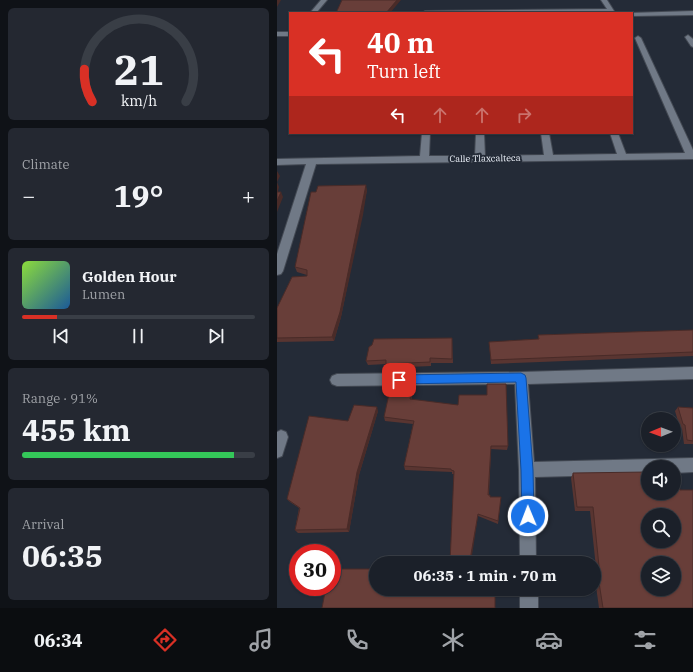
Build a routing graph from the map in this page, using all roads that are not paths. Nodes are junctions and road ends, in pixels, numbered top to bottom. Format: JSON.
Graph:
{"nodes":[{"id":1,"x":324,"y":0,"type":"edge"},
{"id":2,"x":604,"y":0,"type":"edge"},
{"id":3,"x":611,"y":11,"type":"junction"},
{"id":4,"x":314,"y":12,"type":"edge"},
{"id":5,"x":518,"y":12,"type":"edge"},
{"id":6,"x":615,"y":12,"type":"edge"},
{"id":7,"x":693,"y":13,"type":"edge"},
{"id":8,"x":633,"y":14,"type":"edge"},
{"id":9,"x":277,"y":34,"type":"edge"},
{"id":10,"x":289,"y":34,"type":"edge"},
{"id":11,"x":688,"y":37,"type":"dead end"},
{"id":12,"x":638,"y":38,"type":"dead end"},
{"id":13,"x":693,"y":45,"type":"edge"},
{"id":14,"x":426,"y":134,"type":"edge"},
{"id":15,"x":479,"y":134,"type":"edge"},
{"id":16,"x":545,"y":134,"type":"edge"},
{"id":17,"x":614,"y":134,"type":"edge"},
{"id":18,"x":692,"y":156,"type":"edge"},
{"id":19,"x":623,"y":157,"type":"junction"},
{"id":20,"x":481,"y":158,"type":"junction"},
{"id":21,"x":549,"y":158,"type":"junction"},
{"id":22,"x":424,"y":159,"type":"junction"},
{"id":23,"x":312,"y":161,"type":"junction"},
{"id":24,"x":277,"y":162,"type":"edge"},
{"id":25,"x":277,"y":271,"type":"edge"},
{"id":26,"x":693,"y":373,"type":"edge"},
{"id":27,"x":521,"y":378,"type":"junction"},
{"id":28,"x":337,"y":380,"type":"dead end"},
{"id":29,"x":281,"y":437,"type":"dead end"},
{"id":30,"x":277,"y":451,"type":"edge"},
{"id":31,"x":693,"y":466,"type":"edge"},
{"id":32,"x":527,"y":470,"type":"junction"},
{"id":33,"x":528,"y":556,"type":"edge"},
{"id":34,"x":529,"y":596,"type":"edge"},
{"id":35,"x":529,"y":608,"type":"edge"}],
"edges":[{"from":1,"to":4,"type":"street"},
{"from":2,"to":3,"type":"street"},
{"from":3,"to":5,"type":"street"},
{"from":3,"to":6,"type":"street"},
{"from":7,"to":8,"type":"street"},
{"from":9,"to":10,"type":"street"},
{"from":11,"to":13,"type":"street"},
{"from":12,"to":18,"type":"street"},
{"from":14,"to":22,"type":"street"},
{"from":15,"to":20,"type":"street"},
{"from":16,"to":21,"type":"street"},
{"from":17,"to":19,"type":"street"},
{"from":18,"to":19,"type":"street","name":"Calle Tlaxcalteca"},
{"from":19,"to":21,"type":"street","name":"Calle Tlaxcalteca"},
{"from":20,"to":21,"type":"street","name":"Calle Tlaxcalteca"},
{"from":20,"to":22,"type":"street","name":"Calle Tlaxcalteca"},
{"from":22,"to":23,"type":"street","name":"Calle Tlaxcalteca"},
{"from":23,"to":24,"type":"street","name":"Calle Tlaxcalteca"},
{"from":23,"to":25,"type":"street"},
{"from":26,"to":27,"type":"street"},
{"from":27,"to":28,"type":"street"},
{"from":27,"to":32,"type":"street"},
{"from":29,"to":30,"type":"street"},
{"from":31,"to":32,"type":"street"},
{"from":32,"to":33,"type":"street"},
{"from":34,"to":35,"type":"street"}]}
